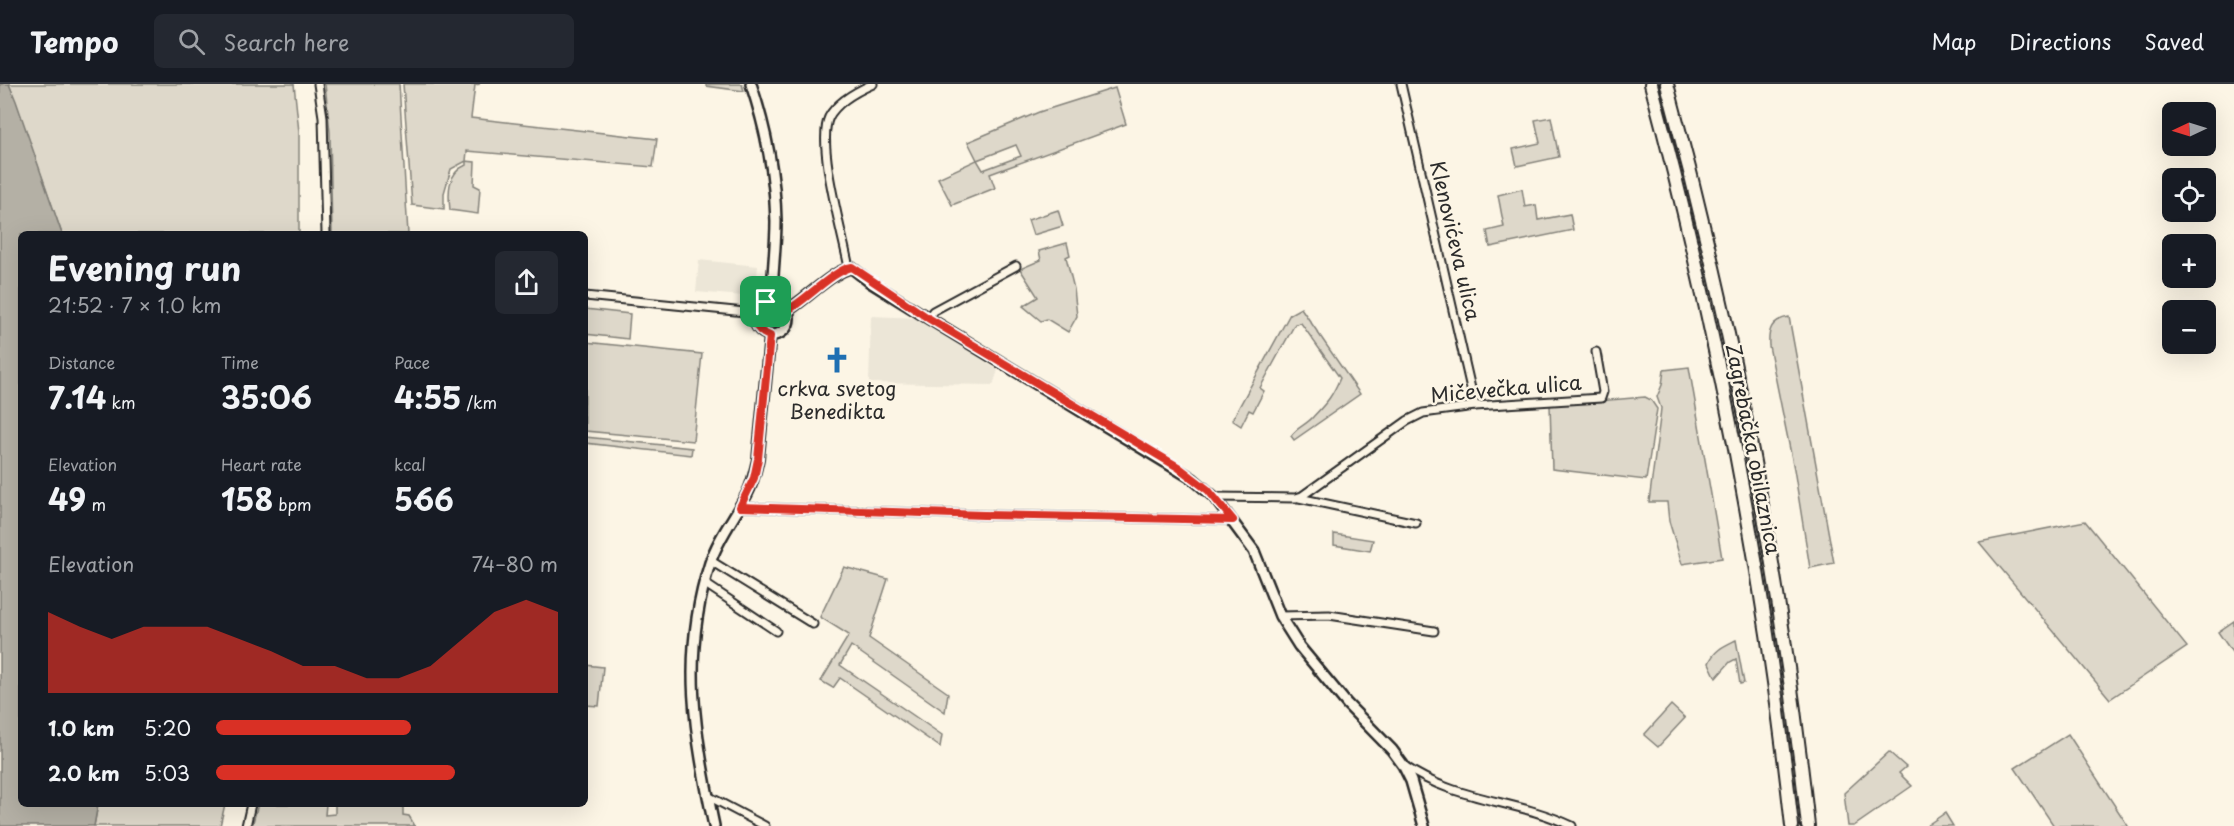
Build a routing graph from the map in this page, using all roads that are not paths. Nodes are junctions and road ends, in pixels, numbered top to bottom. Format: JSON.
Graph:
{"nodes":[{"id":1,"x":318,"y":84,"type":"edge"},
{"id":2,"x":751,"y":84,"type":"edge"},
{"id":3,"x":873,"y":84,"type":"edge"},
{"id":4,"x":1401,"y":84,"type":"edge"},
{"id":5,"x":1651,"y":84,"type":"edge"},
{"id":6,"x":1667,"y":84,"type":"edge"},
{"id":7,"x":326,"y":231,"type":"edge"},
{"id":8,"x":1016,"y":266,"type":"dead end"},
{"id":9,"x":849,"y":268,"type":"junction"},
{"id":10,"x":588,"y":296,"type":"edge"},
{"id":11,"x":772,"y":301,"type":"junction"},
{"id":12,"x":788,"y":310,"type":"junction"},
{"id":13,"x":755,"y":314,"type":"junction"},
{"id":14,"x":928,"y":318,"type":"junction"},
{"id":15,"x":770,"y":336,"type":"junction"},
{"id":16,"x":1596,"y":352,"type":"dead end"},
{"id":17,"x":1475,"y":406,"type":"junction"},
{"id":18,"x":1214,"y":497,"type":"junction"},
{"id":19,"x":1296,"y":498,"type":"junction"},
{"id":20,"x":740,"y":507,"type":"junction"},
{"id":21,"x":1233,"y":520,"type":"junction"},
{"id":22,"x":1416,"y":524,"type":"dead end"},
{"id":23,"x":711,"y":561,"type":"junction"},
{"id":24,"x":704,"y":583,"type":"junction"},
{"id":25,"x":1280,"y":616,"type":"junction"},
{"id":26,"x":813,"y":624,"type":"dead end"},
{"id":27,"x":776,"y":631,"type":"dead end"},
{"id":28,"x":1434,"y":631,"type":"dead end"},
{"id":29,"x":1403,"y":765,"type":"junction"},
{"id":30,"x":708,"y":796,"type":"junction"},
{"id":31,"x":250,"y":807,"type":"edge"},
{"id":32,"x":246,"y":826,"type":"edge"},
{"id":33,"x":714,"y":826,"type":"edge"},
{"id":34,"x":765,"y":826,"type":"edge"},
{"id":35,"x":1424,"y":826,"type":"edge"},
{"id":36,"x":1572,"y":826,"type":"edge"},
{"id":37,"x":1792,"y":826,"type":"edge"},
{"id":38,"x":1808,"y":826,"type":"edge"}],
"edges":[{"from":1,"to":7,"type":"street"},
{"from":2,"to":11,"type":"street"},
{"from":3,"to":9,"type":"street"},
{"from":4,"to":17,"type":"street","name":"Klenovićeva ulica"},
{"from":5,"to":37,"type":"highway","name":"Zagrebačka obilaznica"},
{"from":6,"to":38,"type":"highway","name":"Zagrebačka obilaznica"},
{"from":8,"to":14,"type":"street"},
{"from":9,"to":12,"type":"street"},
{"from":9,"to":14,"type":"street"},
{"from":10,"to":13,"type":"street"},
{"from":11,"to":12,"type":"street"},
{"from":11,"to":13,"type":"street"},
{"from":12,"to":15,"type":"street"},
{"from":13,"to":15,"type":"street"},
{"from":14,"to":18,"type":"street"},
{"from":15,"to":20,"type":"street"},
{"from":16,"to":17,"type":"street","name":"Mičevečka ulica"},
{"from":17,"to":19,"type":"street","name":"Mičevečka ulica"},
{"from":18,"to":19,"type":"street"},
{"from":18,"to":21,"type":"street"},
{"from":19,"to":22,"type":"street"},
{"from":20,"to":21,"type":"street"},
{"from":20,"to":23,"type":"street"},
{"from":21,"to":25,"type":"street"},
{"from":23,"to":24,"type":"street"},
{"from":23,"to":26,"type":"street"},
{"from":24,"to":27,"type":"street"},
{"from":24,"to":30,"type":"street"},
{"from":25,"to":28,"type":"street"},
{"from":25,"to":29,"type":"street"},
{"from":29,"to":35,"type":"street"},
{"from":29,"to":36,"type":"street"},
{"from":30,"to":33,"type":"street"},
{"from":30,"to":34,"type":"street"},
{"from":31,"to":32,"type":"street"}]}
